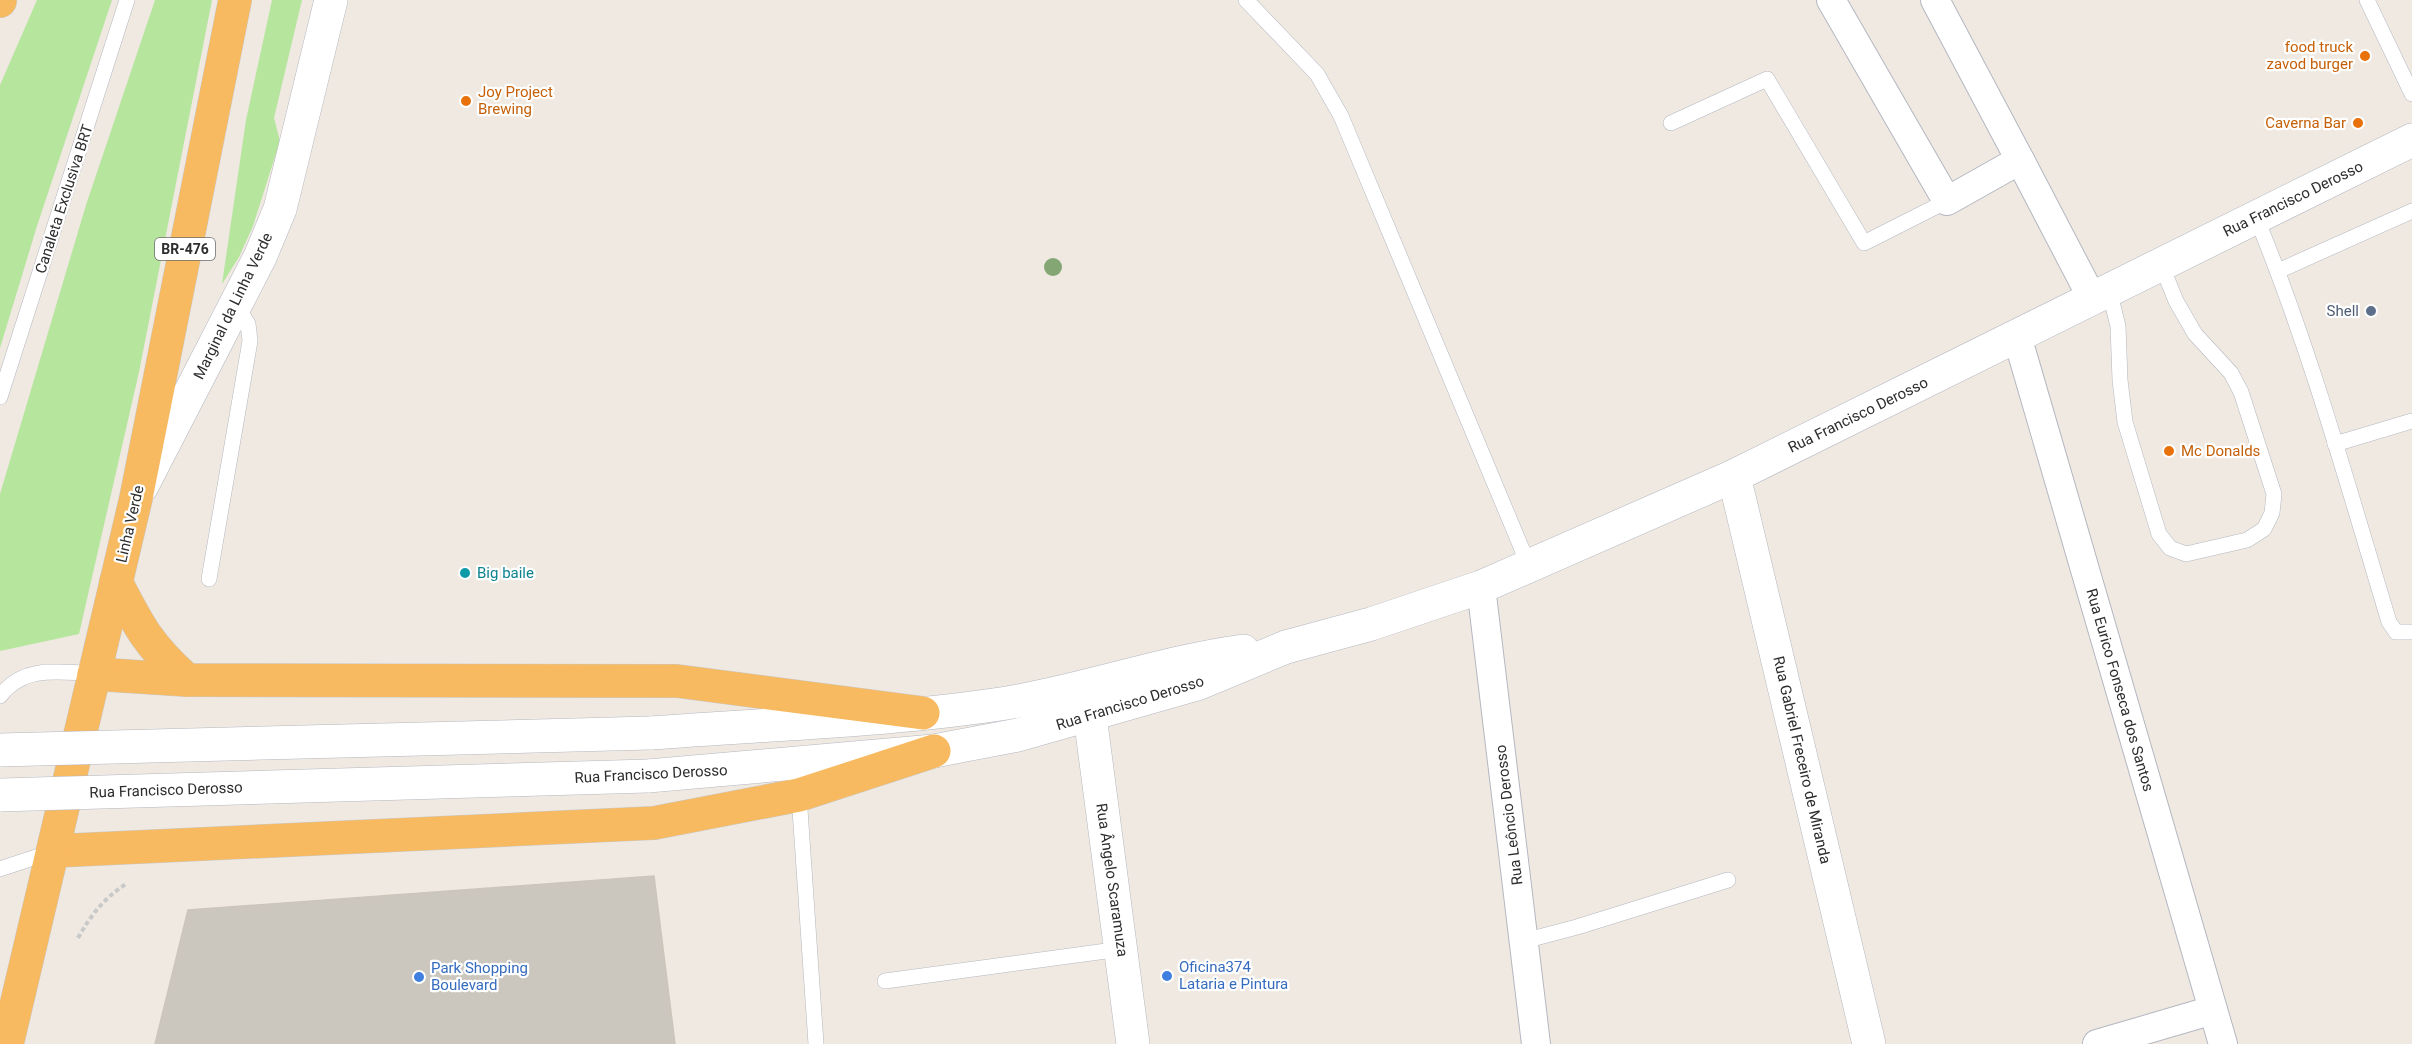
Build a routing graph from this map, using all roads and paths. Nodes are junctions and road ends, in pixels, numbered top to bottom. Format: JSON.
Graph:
{"nodes":[{"id":1,"x":127,"y":0,"type":"edge"},
{"id":2,"x":235,"y":0,"type":"edge"},
{"id":3,"x":331,"y":0,"type":"edge"},
{"id":4,"x":1246,"y":0,"type":"edge"},
{"id":5,"x":1831,"y":0,"type":"edge"},
{"id":6,"x":1935,"y":0,"type":"edge"},
{"id":7,"x":2367,"y":0,"type":"edge"},
{"id":8,"x":2412,"y":94,"type":"edge"},
{"id":9,"x":1671,"y":123,"type":"dead end"},
{"id":10,"x":2412,"y":140,"type":"edge"},
{"id":11,"x":2020,"y":160,"type":"junction"},
{"id":12,"x":1947,"y":201,"type":"junction"},
{"id":13,"x":2412,"y":212,"type":"edge"},
{"id":14,"x":2256,"y":217,"type":"junction"},
{"id":15,"x":2161,"y":264,"type":"junction"},
{"id":16,"x":2278,"y":271,"type":"junction"},
{"id":17,"x":2100,"y":294,"type":"junction"},
{"id":18,"x":236,"y":304,"type":"junction"},
{"id":19,"x":2017,"y":336,"type":"junction"},
{"id":20,"x":0,"y":397,"type":"edge"},
{"id":21,"x":2412,"y":421,"type":"edge"},
{"id":22,"x":2335,"y":444,"type":"junction"},
{"id":23,"x":1734,"y":476,"type":"junction"},
{"id":24,"x":136,"y":498,"type":"junction"},
{"id":25,"x":1529,"y":566,"type":"junction"},
{"id":26,"x":209,"y":579,"type":"dead end"},
{"id":27,"x":116,"y":582,"type":"junction"},
{"id":28,"x":1481,"y":586,"type":"junction"},
{"id":29,"x":2412,"y":632,"type":"edge"},
{"id":30,"x":1286,"y":647,"type":"junction"},
{"id":31,"x":94,"y":674,"type":"junction"},
{"id":32,"x":187,"y":680,"type":"junction"},
{"id":33,"x":0,"y":696,"type":"edge"},
{"id":34,"x":923,"y":713,"type":"junction"},
{"id":35,"x":1090,"y":717,"type":"junction"},
{"id":36,"x":0,"y":750,"type":"edge"},
{"id":37,"x":934,"y":751,"type":"junction"},
{"id":38,"x":0,"y":795,"type":"edge"},
{"id":39,"x":799,"y":795,"type":"junction"},
{"id":40,"x":53,"y":851,"type":"junction"},
{"id":41,"x":0,"y":869,"type":"edge"},
{"id":42,"x":1728,"y":880,"type":"dead end"},
{"id":43,"x":1524,"y":941,"type":"junction"},
{"id":44,"x":1121,"y":949,"type":"junction"},
{"id":45,"x":885,"y":981,"type":"dead end"},
{"id":46,"x":2213,"y":1010,"type":"junction"},
{"id":47,"x":7,"y":1044,"type":"edge"},
{"id":48,"x":816,"y":1044,"type":"edge"},
{"id":49,"x":1133,"y":1044,"type":"edge"},
{"id":50,"x":1536,"y":1044,"type":"edge"},
{"id":51,"x":1869,"y":1044,"type":"edge"},
{"id":52,"x":2097,"y":1044,"type":"edge"},
{"id":53,"x":2223,"y":1044,"type":"edge"}],
"edges":[{"from":1,"to":20,"type":"lane","name":"Canaleta Exclusiva BRT"},
{"from":2,"to":24,"type":"highway","name":"Linha Verde","number":"BR-476"},
{"from":3,"to":18,"type":"main road","name":"Marginal da Linha Verde"},
{"from":4,"to":25,"type":"lane"},
{"from":5,"to":12,"type":"street"},
{"from":6,"to":11,"type":"street"},
{"from":7,"to":8,"type":"lane"},
{"from":9,"to":12,"type":"lane"},
{"from":10,"to":14,"type":"main road","name":"Rua Francisco Derosso"},
{"from":11,"to":12,"type":"street"},
{"from":11,"to":17,"type":"street"},
{"from":13,"to":16,"type":"lane"},
{"from":14,"to":15,"type":"main road","name":"Rua Francisco Derosso"},
{"from":14,"to":16,"type":"lane"},
{"from":15,"to":17,"type":"main road","name":"Rua Francisco Derosso"},
{"from":15,"to":17,"type":"lane"},
{"from":16,"to":22,"type":"lane"},
{"from":17,"to":19,"type":"main road","name":"Rua Francisco Derosso"},
{"from":18,"to":24,"type":"main road","name":"Marginal da Linha Verde"},
{"from":18,"to":26,"type":"lane"},
{"from":19,"to":23,"type":"main road","name":"Rua Francisco Derosso"},
{"from":19,"to":46,"type":"street","name":"Rua Eurico Fonseca dos Santos"},
{"from":21,"to":22,"type":"lane"},
{"from":22,"to":29,"type":"lane"},
{"from":23,"to":25,"type":"main road","name":"Rua Francisco Derosso"},
{"from":23,"to":51,"type":"main road","name":"Rua Gabriel Freceiro de Miranda"},
{"from":24,"to":27,"type":"highway","name":"Linha Verde","number":"BR-476"},
{"from":25,"to":28,"type":"main road","name":"Rua Francisco Derosso"},
{"from":27,"to":31,"type":"highway","name":"Linha Verde","number":"BR-476"},
{"from":27,"to":32,"type":"highway"},
{"from":28,"to":30,"type":"main road","name":"Rua Francisco Derosso"},
{"from":28,"to":43,"type":"street","name":"Rua Leôncio Derosso"},
{"from":30,"to":34,"type":"main road","name":"Rua Francisco Derosso"},
{"from":30,"to":35,"type":"main road","name":"Rua Francisco Derosso"},
{"from":31,"to":32,"type":"highway"},
{"from":31,"to":33,"type":"lane"},
{"from":31,"to":40,"type":"highway","name":"Linha Verde","number":"BR-476"},
{"from":32,"to":34,"type":"highway"},
{"from":34,"to":36,"type":"main road","name":"Rua Francisco Derosso","bridge":true},
{"from":35,"to":37,"type":"main road","name":"Rua Francisco Derosso"},
{"from":35,"to":44,"type":"main road","name":"Rua Ângelo Scaramuza"},
{"from":37,"to":38,"type":"main road","name":"Rua Francisco Derosso","bridge":true},
{"from":37,"to":39,"type":"highway"},
{"from":39,"to":40,"type":"highway"},
{"from":39,"to":48,"type":"lane"},
{"from":40,"to":41,"type":"lane"},
{"from":40,"to":47,"type":"highway","name":"Linha Verde","number":"BR-476"},
{"from":42,"to":43,"type":"lane"},
{"from":43,"to":50,"type":"street","name":"Rua Leôncio Derosso"},
{"from":44,"to":45,"type":"lane"},
{"from":44,"to":49,"type":"main road","name":"Rua Ângelo Scaramuza"},
{"from":46,"to":52,"type":"street"},
{"from":46,"to":53,"type":"street","name":"Rua Eurico Fonseca dos Santos"}]}
